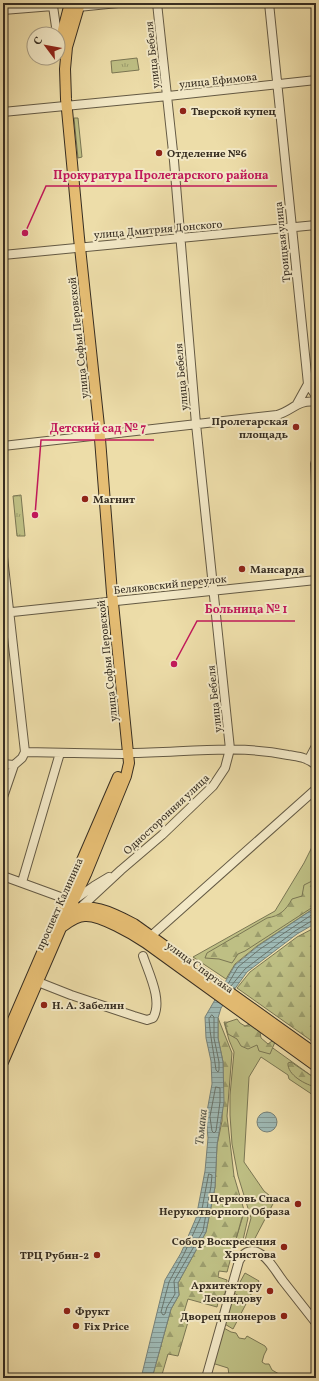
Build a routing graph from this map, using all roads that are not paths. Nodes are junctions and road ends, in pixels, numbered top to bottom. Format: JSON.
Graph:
{"nodes":[{"id":1,"x":118,"y":3,"type":"edge"},
{"id":2,"x":157,"y":3,"type":"edge"},
{"id":3,"x":269,"y":3,"type":"edge"},
{"id":4,"x":53,"y":4,"type":"edge"},
{"id":5,"x":76,"y":4,"type":"edge"},
{"id":6,"x":3,"y":10,"type":"edge"},
{"id":7,"x":58,"y":26,"type":"edge"},
{"id":8,"x":66,"y":28,"type":"edge"},
{"id":9,"x":61,"y":66,"type":"edge"},
{"id":10,"x":65,"y":66,"type":"edge"},
{"id":11,"x":316,"y":80,"type":"edge"},
{"id":12,"x":277,"y":84,"type":"junction"},
{"id":13,"x":168,"y":96,"type":"junction"},
{"id":14,"x":64,"y":106,"type":"junction"},
{"id":15,"x":3,"y":112,"type":"edge"},
{"id":16,"x":316,"y":225,"type":"edge"},
{"id":17,"x":292,"y":227,"type":"junction"},
{"id":18,"x":181,"y":238,"type":"junction"},
{"id":19,"x":78,"y":248,"type":"junction"},
{"id":20,"x":3,"y":255,"type":"edge"},
{"id":21,"x":308,"y":384,"type":"junction"},
{"id":22,"x":316,"y":396,"type":"edge"},
{"id":23,"x":316,"y":402,"type":"edge"},
{"id":24,"x":297,"y":404,"type":"junction"},
{"id":25,"x":196,"y":424,"type":"junction"},
{"id":26,"x":97,"y":436,"type":"junction"},
{"id":27,"x":3,"y":446,"type":"edge"},
{"id":28,"x":316,"y":461,"type":"edge"},
{"id":29,"x":316,"y":485,"type":"edge"},
{"id":30,"x":3,"y":557,"type":"edge"},
{"id":31,"x":316,"y":580,"type":"edge"},
{"id":32,"x":213,"y":590,"type":"junction"},
{"id":33,"x":110,"y":602,"type":"junction"},
{"id":34,"x":6,"y":613,"type":"edge"},
{"id":35,"x":316,"y":746,"type":"edge"},
{"id":36,"x":230,"y":749,"type":"junction"},
{"id":37,"x":25,"y":752,"type":"junction"},
{"id":38,"x":60,"y":753,"type":"junction"},
{"id":39,"x":126,"y":753,"type":"junction"},
{"id":40,"x":309,"y":759,"type":"junction"},
{"id":41,"x":3,"y":764,"type":"edge"},
{"id":42,"x":14,"y":765,"type":"junction"},
{"id":43,"x":316,"y":765,"type":"edge"},
{"id":44,"x":316,"y":789,"type":"edge"},
{"id":45,"x":3,"y":797,"type":"edge"},
{"id":46,"x":3,"y":876,"type":"edge"},
{"id":47,"x":85,"y":876,"type":"junction"},
{"id":48,"x":22,"y":882,"type":"junction"},
{"id":49,"x":96,"y":889,"type":"junction"},
{"id":50,"x":74,"y":903,"type":"junction"},
{"id":51,"x":102,"y":910,"type":"junction"},
{"id":52,"x":94,"y":917,"type":"junction"},
{"id":53,"x":59,"y":922,"type":"junction"},
{"id":54,"x":151,"y":936,"type":"junction"},
{"id":55,"x":143,"y":956,"type":"dead end"},
{"id":56,"x":38,"y":982,"type":"junction"},
{"id":57,"x":208,"y":983,"type":"junction"},
{"id":58,"x":240,"y":1005,"type":"junction"},
{"id":59,"x":3,"y":1043,"type":"edge"},
{"id":60,"x":316,"y":1054,"type":"edge"},
{"id":61,"x":3,"y":1062,"type":"edge"},
{"id":62,"x":316,"y":1066,"type":"edge"},
{"id":63,"x":316,"y":1323,"type":"edge"},
{"id":64,"x":206,"y":1378,"type":"edge"}],
"edges":[{"from":1,"to":5,"type":"street"},
{"from":2,"to":13,"type":"street","name":"улица Бебеля"},
{"from":3,"to":12,"type":"street","name":"Троицкая улица"},
{"from":4,"to":6,"type":"street"},
{"from":4,"to":7,"type":"street"},
{"from":5,"to":8,"type":"main road"},
{"from":9,"to":14,"type":"main road","name":"улица Софьи Перовской"},
{"from":10,"to":14,"type":"main road","name":"улица Софьи Перовской"},
{"from":11,"to":12,"type":"street","name":"улица Ефимова"},
{"from":12,"to":13,"type":"street","name":"улица Ефимова"},
{"from":12,"to":17,"type":"street","name":"Троицкая улица"},
{"from":13,"to":14,"type":"street","name":"улица Ефимова"},
{"from":13,"to":18,"type":"street","name":"улица Бебеля"},
{"from":14,"to":15,"type":"street","name":"улица Ефимова"},
{"from":14,"to":19,"type":"main road","name":"улица Софьи Перовской"},
{"from":16,"to":17,"type":"street","name":"улица Дмитрия Донского"},
{"from":17,"to":18,"type":"street","name":"улица Дмитрия Донского"},
{"from":17,"to":21,"type":"street","name":"Троицкая улица"},
{"from":18,"to":19,"type":"street","name":"улица Дмитрия Донского"},
{"from":18,"to":25,"type":"street","name":"улица Бебеля"},
{"from":19,"to":20,"type":"street","name":"улица Дмитрия Донского"},
{"from":19,"to":26,"type":"main road","name":"улица Софьи Перовской"},
{"from":21,"to":22,"type":"street","name":"Троицкая улица"},
{"from":21,"to":24,"type":"street"},
{"from":23,"to":24,"type":"street"},
{"from":24,"to":25,"type":"street"},
{"from":25,"to":26,"type":"street"},
{"from":25,"to":32,"type":"street","name":"улица Бебеля"},
{"from":26,"to":27,"type":"street"},
{"from":26,"to":33,"type":"main road","name":"улица Софьи Перовской"},
{"from":28,"to":29,"type":"street"},
{"from":30,"to":34,"type":"street"},
{"from":31,"to":32,"type":"street","name":"Беляковский переулок"},
{"from":32,"to":33,"type":"street","name":"Беляковский переулок"},
{"from":32,"to":36,"type":"street","name":"улица Бебеля"},
{"from":33,"to":34,"type":"street","name":"Беляковский переулок"},
{"from":33,"to":39,"type":"main road","name":"улица Софьи Перовской"},
{"from":34,"to":37,"type":"street"},
{"from":35,"to":40,"type":"street"},
{"from":36,"to":39,"type":"street"},
{"from":36,"to":40,"type":"street"},
{"from":36,"to":49,"type":"street","name":"Односторонняя улица"},
{"from":37,"to":38,"type":"street"},
{"from":37,"to":42,"type":"street"},
{"from":38,"to":39,"type":"street"},
{"from":38,"to":48,"type":"street"},
{"from":39,"to":47,"type":"main road","name":"проспект Калинина"},
{"from":39,"to":50,"type":"main road","name":"проспект Калинина"},
{"from":40,"to":43,"type":"street"},
{"from":41,"to":42,"type":"street"},
{"from":42,"to":45,"type":"street"},
{"from":44,"to":54,"type":"street"},
{"from":46,"to":48,"type":"street"},
{"from":47,"to":49,"type":"street"},
{"from":47,"to":50,"type":"main road","name":"проспект Калинина"},
{"from":48,"to":50,"type":"street"},
{"from":49,"to":50,"type":"street","name":"Односторонняя улица"},
{"from":49,"to":51,"type":"street"},
{"from":50,"to":51,"type":"main road","name":"улица Спартака"},
{"from":50,"to":52,"type":"main road","name":"улица Спартака"},
{"from":50,"to":53,"type":"main road","name":"проспект Калинина"},
{"from":50,"to":53,"type":"street","name":"Односторонняя улица"},
{"from":51,"to":54,"type":"main road","name":"улица Спартака"},
{"from":52,"to":53,"type":"main road"},
{"from":52,"to":57,"type":"main road","name":"улица Спартака"},
{"from":53,"to":56,"type":"main road","name":"проспект Калинина"},
{"from":53,"to":59,"type":"main road","name":"проспект Калинина"},
{"from":54,"to":57,"type":"main road","name":"улица Спартака"},
{"from":55,"to":56,"type":"street"},
{"from":56,"to":61,"type":"main road","name":"проспект Калинина"},
{"from":57,"to":58,"type":"main road","name":"улица Спартака"},
{"from":58,"to":60,"type":"main road","name":"улица Спартака"},
{"from":58,"to":62,"type":"main road","name":"улица Спартака"},
{"from":63,"to":64,"type":"street"}]}
